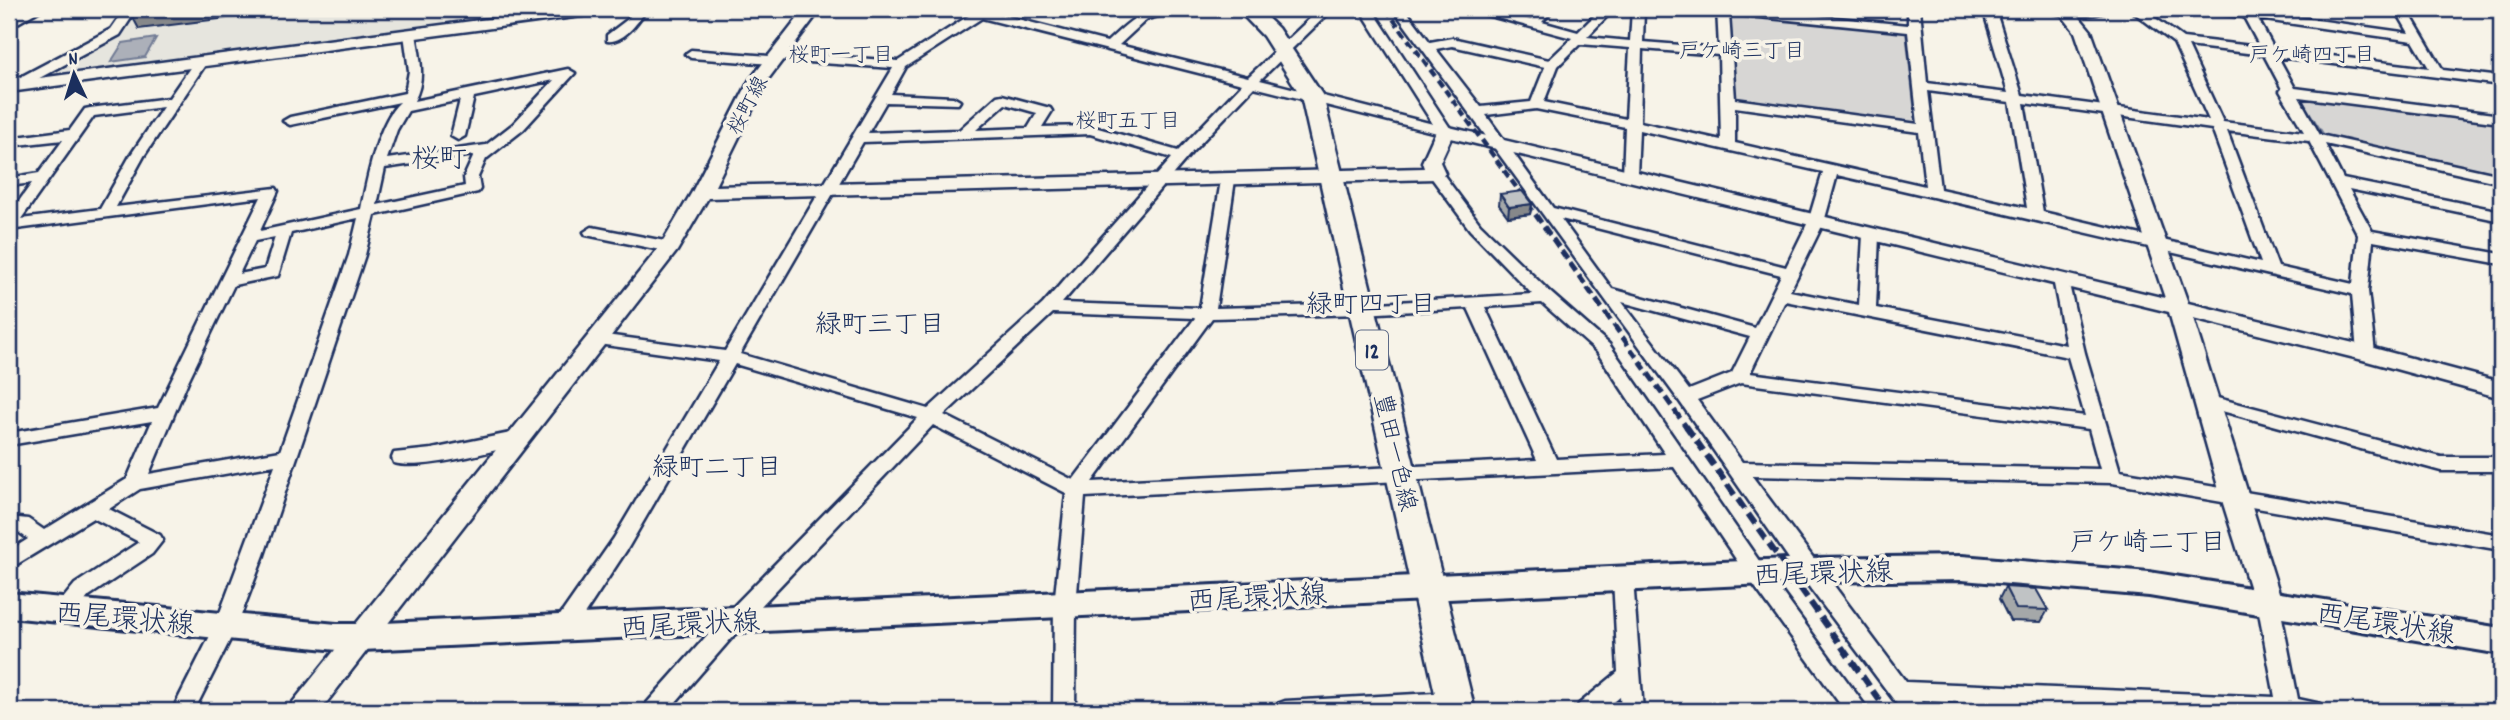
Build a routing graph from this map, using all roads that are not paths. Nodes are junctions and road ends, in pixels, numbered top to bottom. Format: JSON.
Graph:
{"nodes":[{"id":1,"x":36,"y":9,"type":"edge"},
{"id":2,"x":131,"y":9,"type":"edge"},
{"id":3,"x":597,"y":9,"type":"edge"},
{"id":4,"x":641,"y":9,"type":"edge"},
{"id":5,"x":813,"y":9,"type":"edge"},
{"id":6,"x":962,"y":9,"type":"edge"},
{"id":7,"x":1170,"y":9,"type":"edge"},
{"id":8,"x":1247,"y":9,"type":"edge"},
{"id":9,"x":1327,"y":9,"type":"edge"},
{"id":10,"x":1366,"y":9,"type":"edge"},
{"id":11,"x":1399,"y":9,"type":"edge"},
{"id":12,"x":1470,"y":9,"type":"edge"},
{"id":13,"x":1548,"y":9,"type":"edge"},
{"id":14,"x":1608,"y":9,"type":"edge"},
{"id":15,"x":1638,"y":9,"type":"edge"},
{"id":16,"x":1723,"y":9,"type":"edge"},
{"id":17,"x":1914,"y":9,"type":"edge"},
{"id":18,"x":1989,"y":9,"type":"edge"},
{"id":19,"x":2103,"y":9,"type":"edge"},
{"id":20,"x":2135,"y":9,"type":"edge"},
{"id":21,"x":2210,"y":9,"type":"edge"},
{"id":22,"x":2401,"y":9,"type":"edge"},
{"id":23,"x":2062,"y":10,"type":"edge"},
{"id":24,"x":983,"y":11,"type":"edge"},
{"id":25,"x":2247,"y":11,"type":"edge"},
{"id":26,"x":1138,"y":12,"type":"edge"},
{"id":27,"x":9,"y":24,"type":"edge"},
{"id":28,"x":1534,"y":24,"type":"junction"},
{"id":29,"x":1914,"y":29,"type":"junction"},
{"id":30,"x":410,"y":34,"type":"junction"},
{"id":31,"x":1578,"y":36,"type":"junction"},
{"id":32,"x":611,"y":38,"type":"dead end"},
{"id":33,"x":2417,"y":38,"type":"junction"},
{"id":34,"x":2179,"y":41,"type":"junction"},
{"id":35,"x":1636,"y":44,"type":"junction"},
{"id":36,"x":1110,"y":46,"type":"junction"},
{"id":37,"x":1428,"y":46,"type":"junction"},
{"id":38,"x":1283,"y":49,"type":"junction"},
{"id":39,"x":1725,"y":52,"type":"junction"},
{"id":40,"x":2268,"y":52,"type":"junction"},
{"id":41,"x":691,"y":54,"type":"dead end"},
{"id":42,"x":774,"y":58,"type":"junction"},
{"id":43,"x":201,"y":62,"type":"junction"},
{"id":44,"x":901,"y":65,"type":"junction"},
{"id":45,"x":1552,"y":65,"type":"junction"},
{"id":46,"x":2438,"y":73,"type":"junction"},
{"id":47,"x":2501,"y":81,"type":"edge"},
{"id":48,"x":1254,"y":82,"type":"junction"},
{"id":49,"x":1923,"y":86,"type":"junction"},
{"id":50,"x":10,"y":87,"type":"edge"},
{"id":51,"x":2287,"y":91,"type":"junction"},
{"id":52,"x":468,"y":94,"type":"junction"},
{"id":53,"x":1312,"y":96,"type":"junction"},
{"id":54,"x":882,"y":98,"type":"junction"},
{"id":55,"x":2016,"y":98,"type":"junction"},
{"id":56,"x":953,"y":101,"type":"dead end"},
{"id":57,"x":174,"y":102,"type":"junction"},
{"id":58,"x":405,"y":102,"type":"junction"},
{"id":59,"x":1728,"y":102,"type":"junction"},
{"id":60,"x":1536,"y":105,"type":"junction"},
{"id":61,"x":2111,"y":111,"type":"junction"},
{"id":62,"x":1477,"y":112,"type":"junction"},
{"id":63,"x":2501,"y":118,"type":"edge"},
{"id":64,"x":290,"y":121,"type":"dead end"},
{"id":65,"x":1631,"y":124,"type":"junction"},
{"id":66,"x":2218,"y":125,"type":"junction"},
{"id":67,"x":1927,"y":129,"type":"junction"},
{"id":68,"x":1445,"y":131,"type":"junction"},
{"id":69,"x":1032,"y":132,"type":"junction"},
{"id":70,"x":74,"y":134,"type":"junction"},
{"id":71,"x":962,"y":135,"type":"junction"},
{"id":72,"x":458,"y":136,"type":"dead end"},
{"id":73,"x":858,"y":138,"type":"junction"},
{"id":74,"x":2315,"y":138,"type":"junction"},
{"id":75,"x":9,"y":142,"type":"edge"},
{"id":76,"x":1500,"y":144,"type":"junction"},
{"id":77,"x":1728,"y":145,"type":"junction"},
{"id":78,"x":488,"y":149,"type":"junction"},
{"id":79,"x":1181,"y":156,"type":"junction"},
{"id":80,"x":378,"y":165,"type":"junction"},
{"id":81,"x":1831,"y":170,"type":"junction"},
{"id":82,"x":1435,"y":173,"type":"junction"},
{"id":83,"x":1630,"y":174,"type":"junction"},
{"id":84,"x":1331,"y":176,"type":"junction"},
{"id":85,"x":41,"y":177,"type":"junction"},
{"id":86,"x":2501,"y":179,"type":"edge"},
{"id":87,"x":1228,"y":180,"type":"junction"},
{"id":88,"x":1160,"y":181,"type":"junction"},
{"id":89,"x":9,"y":182,"type":"edge"},
{"id":90,"x":2339,"y":182,"type":"junction"},
{"id":91,"x":829,"y":188,"type":"junction"},
{"id":92,"x":1933,"y":191,"type":"junction"},
{"id":93,"x":702,"y":192,"type":"junction"},
{"id":94,"x":106,"y":211,"type":"junction"},
{"id":95,"x":1548,"y":211,"type":"junction"},
{"id":96,"x":369,"y":212,"type":"junction"},
{"id":97,"x":2036,"y":215,"type":"junction"},
{"id":98,"x":2501,"y":216,"type":"edge"},
{"id":99,"x":1816,"y":222,"type":"junction"},
{"id":100,"x":9,"y":225,"type":"edge"},
{"id":101,"x":284,"y":231,"type":"junction"},
{"id":102,"x":592,"y":232,"type":"dead end"},
{"id":103,"x":1871,"y":235,"type":"junction"},
{"id":104,"x":2366,"y":235,"type":"junction"},
{"id":105,"x":247,"y":238,"type":"junction"},
{"id":106,"x":2157,"y":244,"type":"junction"},
{"id":107,"x":670,"y":247,"type":"junction"},
{"id":108,"x":2501,"y":259,"type":"edge"},
{"id":109,"x":2271,"y":269,"type":"junction"},
{"id":110,"x":1791,"y":273,"type":"junction"},
{"id":111,"x":2061,"y":279,"type":"junction"},
{"id":112,"x":229,"y":281,"type":"junction"},
{"id":113,"x":2360,"y":291,"type":"junction"},
{"id":114,"x":1606,"y":293,"type":"junction"},
{"id":115,"x":1782,"y":295,"type":"junction"},
{"id":116,"x":1546,"y":298,"type":"junction"},
{"id":117,"x":1475,"y":303,"type":"junction"},
{"id":118,"x":1049,"y":308,"type":"junction"},
{"id":119,"x":2179,"y":308,"type":"junction"},
{"id":120,"x":1362,"y":309,"type":"junction"},
{"id":121,"x":1207,"y":313,"type":"junction"},
{"id":122,"x":1867,"y":313,"type":"junction"},
{"id":123,"x":1761,"y":335,"type":"junction"},
{"id":124,"x":598,"y":339,"type":"junction"},
{"id":125,"x":2076,"y":353,"type":"junction"},
{"id":126,"x":2365,"y":353,"type":"junction"},
{"id":127,"x":730,"y":357,"type":"junction"},
{"id":128,"x":1739,"y":377,"type":"junction"},
{"id":129,"x":2501,"y":390,"type":"edge"},
{"id":130,"x":1686,"y":398,"type":"junction"},
{"id":131,"x":2206,"y":401,"type":"junction"},
{"id":132,"x":164,"y":413,"type":"junction"},
{"id":133,"x":930,"y":416,"type":"junction"},
{"id":134,"x":2096,"y":424,"type":"junction"},
{"id":135,"x":520,"y":437,"type":"junction"},
{"id":136,"x":9,"y":439,"type":"edge"},
{"id":137,"x":289,"y":456,"type":"junction"},
{"id":138,"x":401,"y":458,"type":"dead end"},
{"id":139,"x":1678,"y":460,"type":"junction"},
{"id":140,"x":2501,"y":464,"type":"edge"},
{"id":141,"x":1549,"y":465,"type":"junction"},
{"id":142,"x":1737,"y":469,"type":"junction"},
{"id":143,"x":1401,"y":472,"type":"junction"},
{"id":144,"x":2112,"y":477,"type":"junction"},
{"id":145,"x":135,"y":483,"type":"junction"},
{"id":146,"x":1076,"y":490,"type":"junction"},
{"id":147,"x":2234,"y":497,"type":"junction"},
{"id":148,"x":92,"y":509,"type":"junction"},
{"id":149,"x":9,"y":524,"type":"edge"},
{"id":150,"x":43,"y":540,"type":"junction"},
{"id":151,"x":2501,"y":543,"type":"edge"},
{"id":152,"x":9,"y":561,"type":"edge"},
{"id":153,"x":1808,"y":570,"type":"junction"},
{"id":154,"x":1757,"y":574,"type":"junction"},
{"id":155,"x":1623,"y":579,"type":"junction"},
{"id":156,"x":1427,"y":587,"type":"junction"},
{"id":157,"x":2268,"y":602,"type":"junction"},
{"id":158,"x":9,"y":605,"type":"edge"},
{"id":159,"x":1065,"y":605,"type":"junction"},
{"id":160,"x":63,"y":612,"type":"junction"},
{"id":161,"x":734,"y":620,"type":"junction"},
{"id":162,"x":226,"y":626,"type":"junction"},
{"id":163,"x":562,"y":630,"type":"junction"},
{"id":164,"x":362,"y":637,"type":"junction"},
{"id":165,"x":2501,"y":641,"type":"edge"},
{"id":166,"x":1628,"y":677,"type":"junction"},
{"id":167,"x":1900,"y":691,"type":"junction"},
{"id":168,"x":1456,"y":706,"type":"edge"},
{"id":169,"x":2288,"y":709,"type":"edge"},
{"id":170,"x":183,"y":711,"type":"edge"},
{"id":171,"x":303,"y":711,"type":"edge"},
{"id":172,"x":654,"y":711,"type":"edge"},
{"id":173,"x":1064,"y":711,"type":"edge"},
{"id":174,"x":1285,"y":711,"type":"edge"},
{"id":175,"x":1587,"y":711,"type":"edge"},
{"id":176,"x":1632,"y":711,"type":"edge"},
{"id":177,"x":1858,"y":711,"type":"edge"},
{"id":178,"x":1915,"y":711,"type":"edge"},
{"id":179,"x":2313,"y":711,"type":"edge"}],
"edges":[{"from":1,"to":27,"type":"street"},
{"from":2,"to":50,"type":"street"},
{"from":3,"to":30,"type":"street"},
{"from":4,"to":32,"type":"street"},
{"from":5,"to":42,"type":"street","name":"桜町線"},
{"from":6,"to":24,"type":"street"},
{"from":7,"to":26,"type":"street"},
{"from":8,"to":38,"type":"main road","name":"豊田一色線","number":"12"},
{"from":9,"to":38,"type":"street"},
{"from":10,"to":68,"type":"street"},
{"from":11,"to":37,"type":"street"},
{"from":12,"to":28,"type":"street"},
{"from":13,"to":28,"type":"street"},
{"from":14,"to":31,"type":"street"},
{"from":15,"to":35,"type":"street"},
{"from":16,"to":29,"type":"street"},
{"from":16,"to":39,"type":"street"},
{"from":17,"to":29,"type":"street"},
{"from":18,"to":55,"type":"street"},
{"from":19,"to":23,"type":"street"},
{"from":20,"to":34,"type":"street"},
{"from":21,"to":25,"type":"street"},
{"from":22,"to":33,"type":"street"},
{"from":23,"to":61,"type":"street"},
{"from":24,"to":36,"type":"street"},
{"from":24,"to":44,"type":"street"},
{"from":25,"to":33,"type":"street"},
{"from":25,"to":40,"type":"street"},
{"from":26,"to":36,"type":"street"},
{"from":28,"to":31,"type":"street"},
{"from":29,"to":49,"type":"street"},
{"from":30,"to":43,"type":"street"},
{"from":30,"to":58,"type":"street"},
{"from":31,"to":35,"type":"street"},
{"from":31,"to":45,"type":"street"},
{"from":33,"to":46,"type":"street"},
{"from":34,"to":40,"type":"street"},
{"from":34,"to":66,"type":"street"},
{"from":35,"to":39,"type":"street"},
{"from":35,"to":65,"type":"street"},
{"from":36,"to":48,"type":"street"},
{"from":37,"to":45,"type":"street"},
{"from":37,"to":62,"type":"street"},
{"from":38,"to":48,"type":"street"},
{"from":38,"to":53,"type":"main road","name":"豊田一色線","number":"12"},
{"from":39,"to":59,"type":"street"},
{"from":40,"to":46,"type":"street"},
{"from":40,"to":51,"type":"street"},
{"from":41,"to":42,"type":"street"},
{"from":42,"to":44,"type":"street"},
{"from":42,"to":93,"type":"street","name":"桜町線"},
{"from":43,"to":50,"type":"street"},
{"from":43,"to":57,"type":"street"},
{"from":44,"to":54,"type":"street"},
{"from":45,"to":60,"type":"street"},
{"from":46,"to":47,"type":"street"},
{"from":48,"to":53,"type":"street"},
{"from":48,"to":79,"type":"street"},
{"from":49,"to":55,"type":"street"},
{"from":49,"to":67,"type":"street"},
{"from":51,"to":63,"type":"street"},
{"from":51,"to":74,"type":"street"},
{"from":52,"to":58,"type":"street"},
{"from":52,"to":72,"type":"street"},
{"from":52,"to":78,"type":"street"},
{"from":53,"to":68,"type":"street"},
{"from":53,"to":84,"type":"main road","name":"豊田一色線","number":"12"},
{"from":54,"to":56,"type":"street"},
{"from":54,"to":73,"type":"street"},
{"from":55,"to":61,"type":"street"},
{"from":55,"to":97,"type":"street"},
{"from":57,"to":70,"type":"street"},
{"from":57,"to":94,"type":"street"},
{"from":58,"to":64,"type":"street"},
{"from":58,"to":80,"type":"street"},
{"from":59,"to":67,"type":"street"},
{"from":59,"to":77,"type":"street"},
{"from":60,"to":62,"type":"street"},
{"from":60,"to":65,"type":"street"},
{"from":61,"to":66,"type":"street"},
{"from":61,"to":106,"type":"street"},
{"from":62,"to":76,"type":"street"},
{"from":65,"to":77,"type":"street"},
{"from":65,"to":83,"type":"street"},
{"from":66,"to":74,"type":"street"},
{"from":66,"to":109,"type":"street"},
{"from":67,"to":92,"type":"street"},
{"from":68,"to":76,"type":"street"},
{"from":68,"to":82,"type":"street"},
{"from":69,"to":71,"type":"street"},
{"from":69,"to":71,"type":"street"},
{"from":69,"to":79,"type":"street"},
{"from":70,"to":75,"type":"street"},
{"from":70,"to":85,"type":"street"},
{"from":71,"to":73,"type":"street"},
{"from":73,"to":91,"type":"street"},
{"from":74,"to":86,"type":"street"},
{"from":74,"to":90,"type":"street"},
{"from":76,"to":83,"type":"street"},
{"from":76,"to":95,"type":"street"},
{"from":77,"to":81,"type":"street"},
{"from":78,"to":80,"type":"street"},
{"from":78,"to":96,"type":"street"},
{"from":79,"to":88,"type":"street"},
{"from":80,"to":96,"type":"street"},
{"from":81,"to":92,"type":"street"},
{"from":81,"to":99,"type":"street"},
{"from":82,"to":84,"type":"street"},
{"from":82,"to":116,"type":"street"},
{"from":83,"to":99,"type":"street"},
{"from":84,"to":87,"type":"street"},
{"from":84,"to":120,"type":"main road","name":"豊田一色線","number":"12"},
{"from":85,"to":89,"type":"street"},
{"from":85,"to":100,"type":"street"},
{"from":87,"to":88,"type":"street"},
{"from":87,"to":121,"type":"street"},
{"from":88,"to":91,"type":"street"},
{"from":88,"to":118,"type":"street"},
{"from":90,"to":98,"type":"street"},
{"from":90,"to":104,"type":"street"},
{"from":91,"to":93,"type":"street"},
{"from":91,"to":127,"type":"street"},
{"from":92,"to":97,"type":"street"},
{"from":93,"to":107,"type":"street"},
{"from":94,"to":100,"type":"street"},
{"from":94,"to":105,"type":"street"},
{"from":95,"to":110,"type":"street"},
{"from":95,"to":114,"type":"street"},
{"from":96,"to":101,"type":"street"},
{"from":96,"to":137,"type":"street"},
{"from":97,"to":106,"type":"street"},
{"from":99,"to":103,"type":"street"},
{"from":99,"to":110,"type":"street"},
{"from":101,"to":105,"type":"street"},
{"from":101,"to":112,"type":"street"},
{"from":102,"to":107,"type":"street"},
{"from":103,"to":111,"type":"street"},
{"from":103,"to":122,"type":"street"},
{"from":104,"to":108,"type":"street"},
{"from":104,"to":113,"type":"street"},
{"from":105,"to":112,"type":"street"},
{"from":106,"to":109,"type":"street"},
{"from":106,"to":119,"type":"street"},
{"from":107,"to":124,"type":"street"},
{"from":109,"to":113,"type":"street"},
{"from":110,"to":115,"type":"street"},
{"from":111,"to":119,"type":"street"},
{"from":111,"to":125,"type":"street"},
{"from":112,"to":132,"type":"street"},
{"from":113,"to":126,"type":"street"},
{"from":114,"to":123,"type":"street"},
{"from":114,"to":130,"type":"street"},
{"from":115,"to":122,"type":"street"},
{"from":115,"to":123,"type":"street"},
{"from":116,"to":117,"type":"street"},
{"from":116,"to":139,"type":"street"},
{"from":117,"to":120,"type":"street"},
{"from":117,"to":141,"type":"street"},
{"from":118,"to":121,"type":"street"},
{"from":118,"to":133,"type":"street"},
{"from":119,"to":126,"type":"street"},
{"from":119,"to":131,"type":"street"},
{"from":120,"to":121,"type":"street"},
{"from":120,"to":143,"type":"main road","name":"豊田一色線","number":"12"},
{"from":121,"to":146,"type":"street"},
{"from":122,"to":125,"type":"street"},
{"from":123,"to":128,"type":"street"},
{"from":124,"to":127,"type":"street"},
{"from":124,"to":135,"type":"street"},
{"from":125,"to":134,"type":"street"},
{"from":126,"to":129,"type":"street"},
{"from":127,"to":133,"type":"street"},
{"from":127,"to":163,"type":"street"},
{"from":128,"to":130,"type":"street"},
{"from":128,"to":134,"type":"street"},
{"from":130,"to":142,"type":"street"},
{"from":131,"to":140,"type":"street"},
{"from":131,"to":147,"type":"street"},
{"from":132,"to":136,"type":"street"},
{"from":132,"to":145,"type":"street"},
{"from":133,"to":146,"type":"street"},
{"from":133,"to":161,"type":"street"},
{"from":134,"to":144,"type":"street"},
{"from":135,"to":138,"type":"street"},
{"from":135,"to":164,"type":"street"},
{"from":137,"to":145,"type":"street"},
{"from":137,"to":162,"type":"street"},
{"from":139,"to":141,"type":"street"},
{"from":139,"to":154,"type":"street"},
{"from":141,"to":143,"type":"street"},
{"from":142,"to":144,"type":"street"},
{"from":142,"to":153,"type":"street"},
{"from":143,"to":146,"type":"street"},
{"from":143,"to":156,"type":"main road","name":"豊田一色線","number":"12"},
{"from":144,"to":147,"type":"street"},
{"from":145,"to":148,"type":"street"},
{"from":146,"to":159,"type":"street"},
{"from":147,"to":151,"type":"street"},
{"from":147,"to":157,"type":"street"},
{"from":148,"to":150,"type":"street"},
{"from":148,"to":160,"type":"street"},
{"from":149,"to":150,"type":"street"},
{"from":150,"to":152,"type":"street"},
{"from":153,"to":154,"type":"main road","name":"西尾環状線"},
{"from":153,"to":157,"type":"main road","name":"西尾環状線"},
{"from":153,"to":167,"type":"street"},
{"from":154,"to":155,"type":"main road","name":"西尾環状線"},
{"from":154,"to":177,"type":"street"},
{"from":155,"to":156,"type":"main road","name":"西尾環状線"},
{"from":155,"to":166,"type":"street"},
{"from":156,"to":159,"type":"main road","name":"西尾環状線"},
{"from":156,"to":168,"type":"main road","name":"豊田一色線","number":"12"},
{"from":157,"to":165,"type":"main road","name":"西尾環状線"},
{"from":157,"to":169,"type":"street"},
{"from":158,"to":160,"type":"main road","name":"西尾環状線"},
{"from":159,"to":161,"type":"main road","name":"西尾環状線"},
{"from":159,"to":173,"type":"street"},
{"from":160,"to":162,"type":"main road","name":"西尾環状線"},
{"from":161,"to":163,"type":"main road","name":"西尾環状線"},
{"from":161,"to":172,"type":"street"},
{"from":162,"to":164,"type":"main road","name":"西尾環状線"},
{"from":162,"to":170,"type":"street"},
{"from":163,"to":164,"type":"main road","name":"西尾環状線"},
{"from":164,"to":171,"type":"street"},
{"from":166,"to":175,"type":"street"},
{"from":166,"to":176,"type":"street"},
{"from":167,"to":169,"type":"street"},
{"from":167,"to":178,"type":"street"},
{"from":168,"to":174,"type":"street"},
{"from":169,"to":179,"type":"street"}]}
